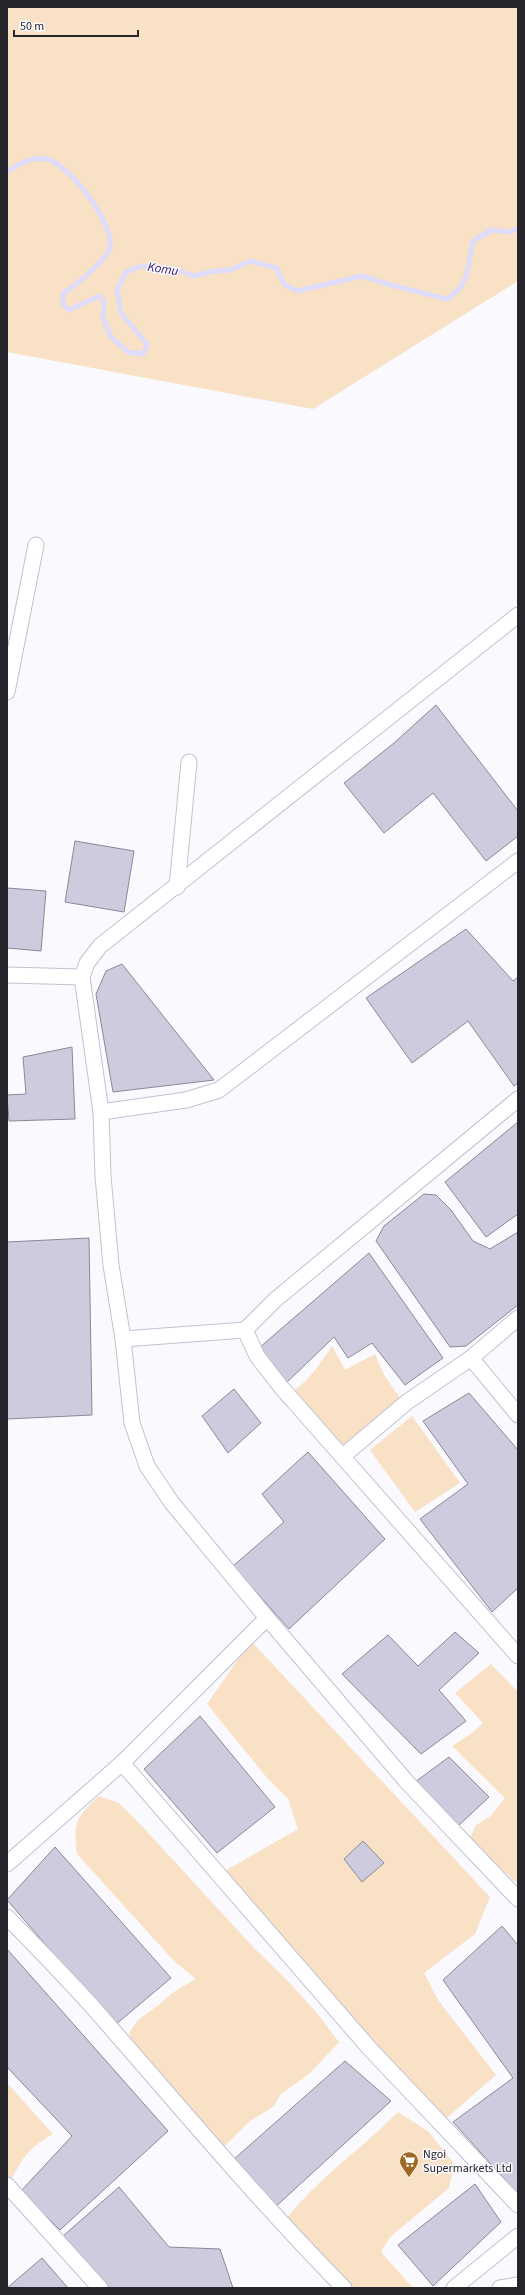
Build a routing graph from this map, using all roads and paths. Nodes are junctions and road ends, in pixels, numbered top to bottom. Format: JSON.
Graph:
{"nodes":[{"id":1,"x":36,"y":545,"type":"dead end"},
{"id":2,"x":518,"y":615,"type":"edge"},
{"id":3,"x":7,"y":692,"type":"edge"},
{"id":4,"x":189,"y":762,"type":"dead end"},
{"id":5,"x":518,"y":861,"type":"edge"},
{"id":6,"x":177,"y":887,"type":"junction"},
{"id":7,"x":7,"y":975,"type":"edge"},
{"id":8,"x":82,"y":977,"type":"junction"},
{"id":9,"x":518,"y":1099,"type":"edge"},
{"id":10,"x":101,"y":1112,"type":"junction"},
{"id":11,"x":518,"y":1318,"type":"edge"},
{"id":12,"x":245,"y":1330,"type":"junction"},
{"id":13,"x":123,"y":1339,"type":"junction"},
{"id":14,"x":471,"y":1358,"type":"junction"},
{"id":15,"x":518,"y":1415,"type":"edge"},
{"id":16,"x":343,"y":1456,"type":"junction"},
{"id":17,"x":267,"y":1618,"type":"junction"},
{"id":18,"x":518,"y":1656,"type":"edge"},
{"id":19,"x":122,"y":1763,"type":"junction"},
{"id":20,"x":7,"y":1864,"type":"edge"},
{"id":21,"x":518,"y":1898,"type":"edge"},
{"id":22,"x":7,"y":1917,"type":"edge"},
{"id":23,"x":7,"y":2185,"type":"edge"},
{"id":24,"x":518,"y":2205,"type":"edge"},
{"id":25,"x":518,"y":2236,"type":"edge"},
{"id":26,"x":518,"y":2285,"type":"edge"},
{"id":27,"x":100,"y":2288,"type":"edge"},
{"id":28,"x":344,"y":2288,"type":"edge"},
{"id":29,"x":454,"y":2288,"type":"edge"},
{"id":30,"x":500,"y":2288,"type":"edge"}],
"edges":[{"from":1,"to":3,"type":"street"},
{"from":2,"to":6,"type":"street"},
{"from":4,"to":6,"type":"street"},
{"from":5,"to":10,"type":"street"},
{"from":6,"to":8,"type":"street"},
{"from":7,"to":8,"type":"street"},
{"from":8,"to":10,"type":"street"},
{"from":9,"to":12,"type":"street"},
{"from":10,"to":13,"type":"street"},
{"from":11,"to":14,"type":"street"},
{"from":12,"to":13,"type":"street"},
{"from":12,"to":16,"type":"street"},
{"from":13,"to":17,"type":"street"},
{"from":14,"to":15,"type":"street"},
{"from":14,"to":16,"type":"street"},
{"from":16,"to":18,"type":"street"},
{"from":17,"to":19,"type":"street"},
{"from":17,"to":21,"type":"street"},
{"from":19,"to":20,"type":"street"},
{"from":19,"to":24,"type":"street"},
{"from":22,"to":28,"type":"street"},
{"from":23,"to":27,"type":"street"},
{"from":25,"to":29,"type":"street"},
{"from":26,"to":30,"type":"street"}]}
